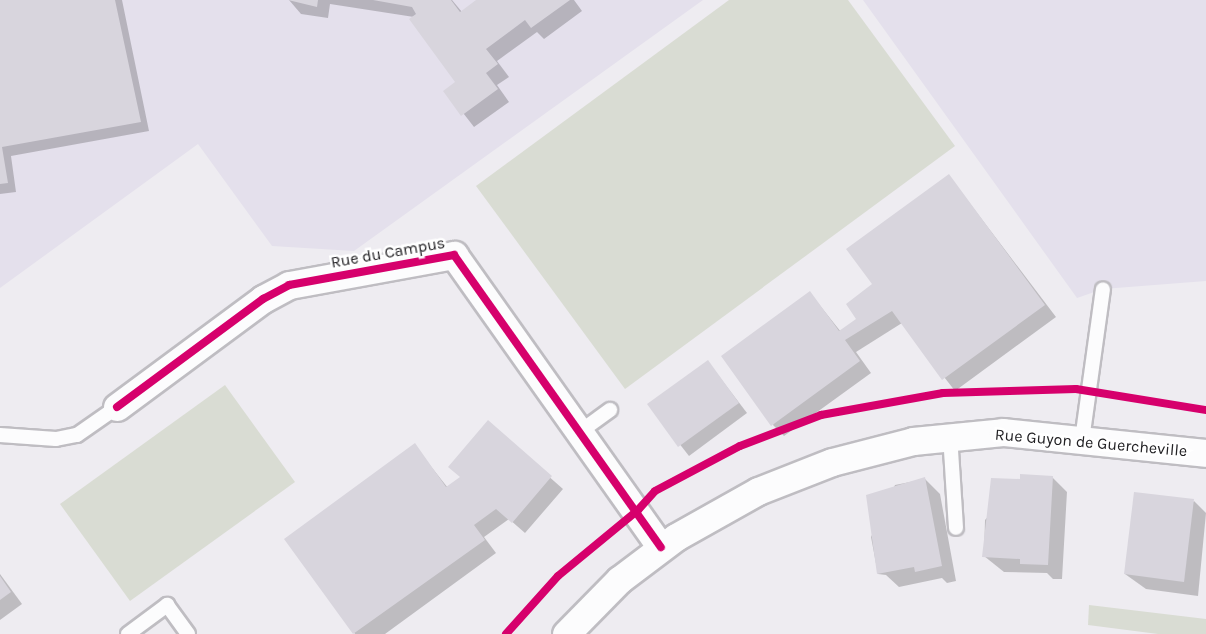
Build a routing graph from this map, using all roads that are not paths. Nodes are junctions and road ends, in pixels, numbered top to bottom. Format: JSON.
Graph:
{"nodes":[{"id":1,"x":1102,"y":289,"type":"dead end"},
{"id":2,"x":117,"y":407,"type":"joint"},
{"id":3,"x":610,"y":410,"type":"dead end"},
{"id":4,"x":581,"y":431,"type":"junction"},
{"id":5,"x":0,"y":435,"type":"edge"},
{"id":6,"x":950,"y":435,"type":"junction"},
{"id":7,"x":1082,"y":440,"type":"junction"},
{"id":8,"x":1206,"y":453,"type":"edge"},
{"id":9,"x":956,"y":528,"type":"dead end"},
{"id":10,"x":661,"y":547,"type":"junction"},
{"id":11,"x":575,"y":631,"type":"edge"},
{"id":12,"x":128,"y":634,"type":"edge"},
{"id":13,"x":188,"y":634,"type":"edge"}],
"edges":[{"from":1,"to":7,"type":"lane"},
{"from":2,"to":4,"type":"street","name":"Rue du Campus"},
{"from":2,"to":5,"type":"lane"},
{"from":3,"to":4,"type":"lane"},
{"from":4,"to":10,"type":"street","name":"Rue du Campus"},
{"from":6,"to":7,"type":"street","name":"Rue Guyon de Guercheville"},
{"from":6,"to":9,"type":"lane"},
{"from":6,"to":10,"type":"street","name":"Rue Guyon de Guercheville"},
{"from":7,"to":8,"type":"street","name":"Rue Guyon de Guercheville"},
{"from":10,"to":11,"type":"street","name":"Rue Guyon de Guercheville"},
{"from":12,"to":13,"type":"lane"}]}
